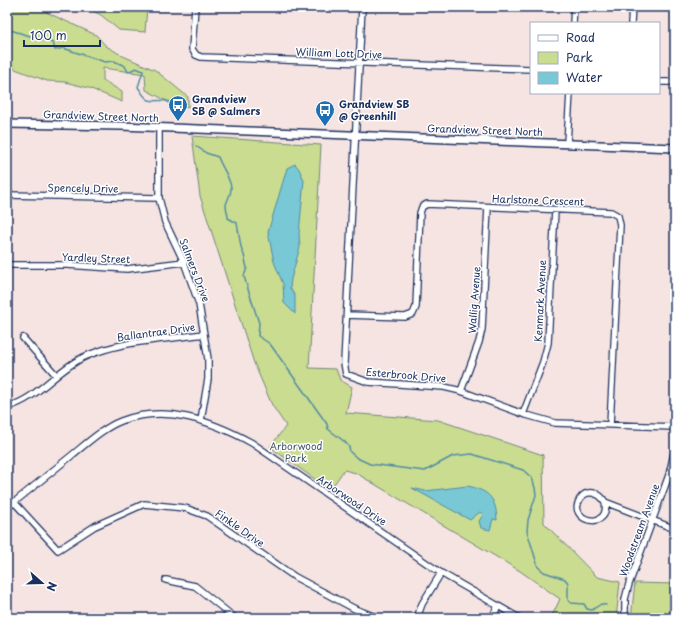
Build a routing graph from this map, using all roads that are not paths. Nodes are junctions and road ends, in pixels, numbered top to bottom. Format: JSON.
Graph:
{"nodes":[{"id":1,"x":195,"y":7,"type":"edge"},
{"id":2,"x":362,"y":7,"type":"edge"},
{"id":3,"x":574,"y":7,"type":"edge"},
{"id":4,"x":632,"y":7,"type":"edge"},
{"id":5,"x":573,"y":22,"type":"edge"},
{"id":6,"x":631,"y":22,"type":"edge"},
{"id":7,"x":360,"y":63,"type":"junction"},
{"id":8,"x":530,"y":69,"type":"edge"},
{"id":9,"x":660,"y":82,"type":"edge"},
{"id":10,"x":675,"y":82,"type":"edge"},
{"id":11,"x":570,"y":94,"type":"edge"},
{"id":12,"x":7,"y":124,"type":"edge"},
{"id":13,"x":159,"y":127,"type":"junction"},
{"id":14,"x":357,"y":136,"type":"junction"},
{"id":15,"x":567,"y":142,"type":"junction"},
{"id":16,"x":675,"y":148,"type":"edge"},
{"id":17,"x":7,"y":195,"type":"edge"},
{"id":18,"x":159,"y":198,"type":"junction"},
{"id":19,"x":488,"y":207,"type":"junction"},
{"id":20,"x":555,"y":210,"type":"junction"},
{"id":21,"x":184,"y":262,"type":"junction"},
{"id":22,"x":7,"y":265,"type":"edge"},
{"id":23,"x":347,"y":315,"type":"junction"},
{"id":24,"x":204,"y":334,"type":"junction"},
{"id":25,"x":23,"y":338,"type":"dead end"},
{"id":26,"x":56,"y":375,"type":"junction"},
{"id":27,"x":461,"y":391,"type":"junction"},
{"id":28,"x":7,"y":407,"type":"edge"},
{"id":29,"x":523,"y":414,"type":"junction"},
{"id":30,"x":201,"y":420,"type":"junction"},
{"id":31,"x":610,"y":425,"type":"junction"},
{"id":32,"x":675,"y":427,"type":"edge"},
{"id":33,"x":675,"y":449,"type":"edge"},
{"id":34,"x":14,"y":502,"type":"junction"},
{"id":35,"x":605,"y":502,"type":"junction"},
{"id":36,"x":7,"y":508,"type":"edge"},
{"id":37,"x":653,"y":520,"type":"junction"},
{"id":38,"x":675,"y":529,"type":"edge"},
{"id":39,"x":441,"y":573,"type":"junction"},
{"id":40,"x":166,"y":580,"type":"dead end"},
{"id":41,"x":498,"y":606,"type":"junction"},
{"id":42,"x":235,"y":618,"type":"edge"},
{"id":43,"x":378,"y":618,"type":"edge"},
{"id":44,"x":417,"y":618,"type":"edge"},
{"id":45,"x":492,"y":618,"type":"edge"},
{"id":46,"x":519,"y":618,"type":"edge"},
{"id":47,"x":625,"y":618,"type":"edge"}],
"edges":[{"from":1,"to":7,"type":"street","name":"William Lott Drive"},
{"from":2,"to":7,"type":"street","name":"Esterbrook Drive"},
{"from":3,"to":5,"type":"street"},
{"from":4,"to":6,"type":"street"},
{"from":7,"to":8,"type":"street","name":"William Lott Drive"},
{"from":7,"to":14,"type":"street","name":"Esterbrook Drive"},
{"from":9,"to":10,"type":"street"},
{"from":11,"to":15,"type":"street"},
{"from":12,"to":13,"type":"street","name":"Grandview Street North"},
{"from":13,"to":14,"type":"street","name":"Grandview Street North"},
{"from":13,"to":18,"type":"street","name":"Salmers Drive"},
{"from":14,"to":15,"type":"street","name":"Grandview Street North"},
{"from":14,"to":23,"type":"street","name":"Esterbrook Drive"},
{"from":15,"to":16,"type":"street","name":"Grandview Street North"},
{"from":17,"to":18,"type":"street","name":"Spencely Drive"},
{"from":18,"to":21,"type":"street","name":"Salmers Drive"},
{"from":19,"to":20,"type":"street","name":"Harlstone Crescent"},
{"from":19,"to":23,"type":"street","name":"Harlstone Crescent"},
{"from":19,"to":27,"type":"street","name":"Wallig Avenue"},
{"from":20,"to":29,"type":"street","name":"Kenmark Avenue"},
{"from":20,"to":31,"type":"street","name":"Harlstone Crescent"},
{"from":21,"to":22,"type":"street","name":"Yardley Street"},
{"from":21,"to":24,"type":"street","name":"Salmers Drive"},
{"from":23,"to":27,"type":"street","name":"Esterbrook Drive"},
{"from":24,"to":26,"type":"street","name":"Ballantrae Drive"},
{"from":24,"to":30,"type":"street","name":"Salmers Drive"},
{"from":25,"to":26,"type":"street"},
{"from":26,"to":28,"type":"street","name":"Ballantrae Drive"},
{"from":27,"to":29,"type":"street","name":"Esterbrook Drive"},
{"from":29,"to":31,"type":"street","name":"Esterbrook Drive"},
{"from":30,"to":34,"type":"street","name":"Arborwood Drive"},
{"from":30,"to":39,"type":"street","name":"Arborwood Drive"},
{"from":31,"to":32,"type":"street","name":"Esterbrook Drive"},
{"from":33,"to":37,"type":"street","name":"Woodstream Avenue"},
{"from":34,"to":36,"type":"street","name":"Arborwood Drive"},
{"from":34,"to":43,"type":"street","name":"Finkle Drive"},
{"from":35,"to":35,"type":"street"},
{"from":35,"to":37,"type":"street"},
{"from":37,"to":38,"type":"street"},
{"from":37,"to":47,"type":"street","name":"Woodstream Avenue"},
{"from":39,"to":41,"type":"street","name":"Arborwood Drive"},
{"from":39,"to":44,"type":"street"},
{"from":40,"to":42,"type":"street"},
{"from":41,"to":45,"type":"street"},
{"from":41,"to":46,"type":"street","name":"Arborwood Drive"}]}
